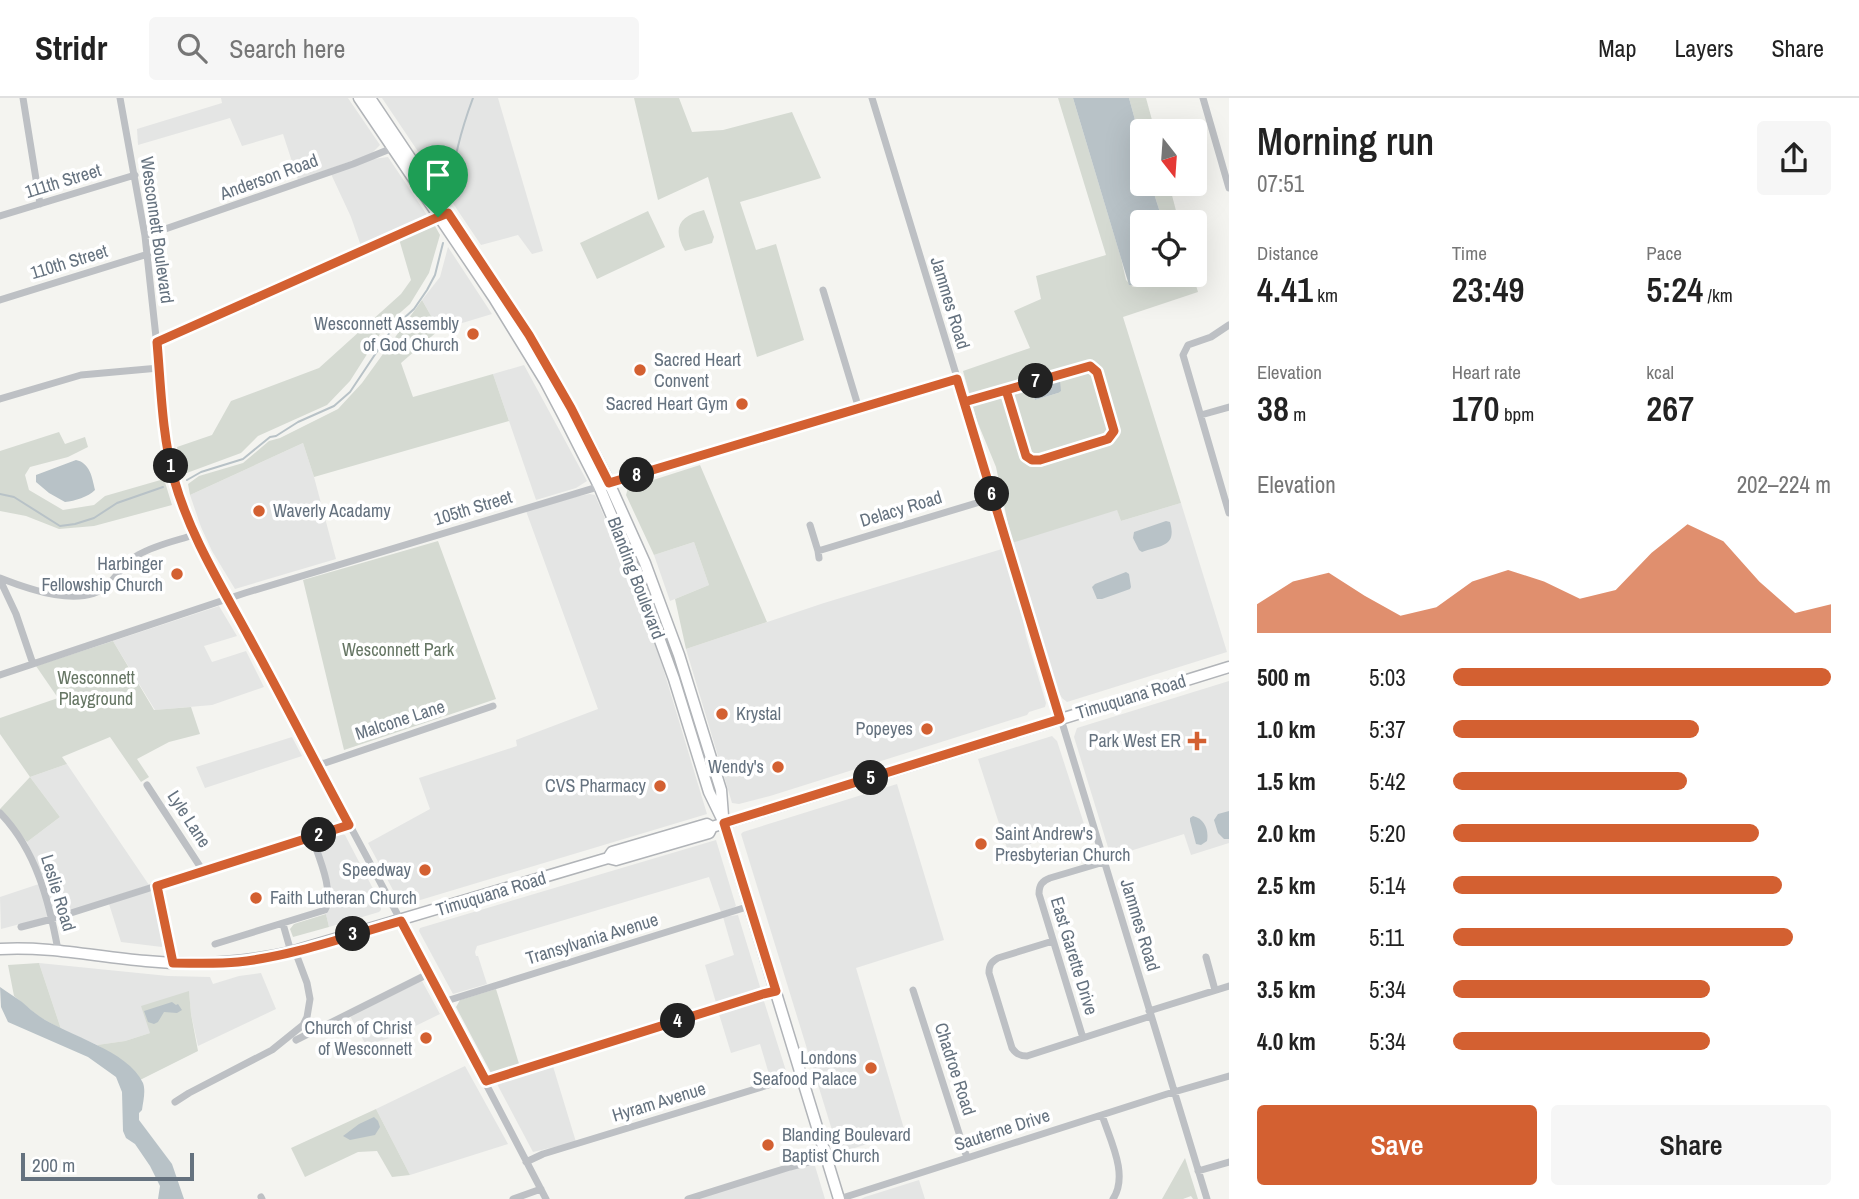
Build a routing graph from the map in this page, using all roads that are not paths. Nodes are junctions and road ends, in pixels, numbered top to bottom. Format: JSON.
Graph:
{"nodes":[{"id":1,"x":23,"y":98,"type":"edge"},
{"id":2,"x":120,"y":98,"type":"edge"},
{"id":3,"x":359,"y":98,"type":"edge"},
{"id":4,"x":370,"y":98,"type":"edge"},
{"id":5,"x":872,"y":98,"type":"edge"},
{"id":6,"x":1203,"y":98,"type":"edge"},
{"id":7,"x":397,"y":146,"type":"junction"},
{"id":8,"x":135,"y":175,"type":"junction"},
{"id":9,"x":1229,"y":188,"type":"edge"},
{"id":10,"x":40,"y":204,"type":"junction"},
{"id":11,"x":443,"y":215,"type":"junction"},
{"id":12,"x":0,"y":216,"type":"edge"},
{"id":13,"x":145,"y":236,"type":"junction"},
{"id":14,"x":148,"y":254,"type":"junction"},
{"id":15,"x":823,"y":290,"type":"dead end"},
{"id":16,"x":0,"y":300,"type":"edge"},
{"id":17,"x":1229,"y":325,"type":"edge"},
{"id":18,"x":157,"y":342,"type":"junction"},
{"id":19,"x":159,"y":368,"type":"junction"},
{"id":20,"x":957,"y":379,"type":"junction"},
{"id":21,"x":1006,"y":390,"type":"junction"},
{"id":22,"x":0,"y":400,"type":"edge"},
{"id":23,"x":964,"y":402,"type":"junction"},
{"id":24,"x":1229,"y":407,"type":"edge"},
{"id":25,"x":859,"y":409,"type":"junction"},
{"id":26,"x":1200,"y":415,"type":"junction"},
{"id":27,"x":1225,"y":484,"type":"edge"},
{"id":28,"x":604,"y":485,"type":"junction"},
{"id":29,"x":993,"y":498,"type":"junction"},
{"id":30,"x":1229,"y":513,"type":"edge"},
{"id":31,"x":810,"y":524,"type":"dead end"},
{"id":32,"x":194,"y":535,"type":"junction"},
{"id":33,"x":634,"y":569,"type":"junction"},
{"id":34,"x":0,"y":579,"type":"edge"},
{"id":35,"x":21,"y":586,"type":"junction"},
{"id":36,"x":657,"y":593,"type":"junction"},
{"id":37,"x":645,"y":598,"type":"junction"},
{"id":38,"x":228,"y":599,"type":"junction"},
{"id":39,"x":10,"y":600,"type":"junction"},
{"id":40,"x":674,"y":641,"type":"junction"},
{"id":41,"x":33,"y":664,"type":"junction"},
{"id":42,"x":1229,"y":667,"type":"edge"},
{"id":43,"x":0,"y":675,"type":"edge"},
{"id":44,"x":493,"y":706,"type":"dead end"},
{"id":45,"x":1060,"y":719,"type":"junction"},
{"id":46,"x":316,"y":764,"type":"junction"},
{"id":47,"x":147,"y":785,"type":"dead end"},
{"id":48,"x":0,"y":813,"type":"edge"},
{"id":49,"x":724,"y":823,"type":"junction"},
{"id":50,"x":349,"y":825,"type":"junction"},
{"id":51,"x":312,"y":837,"type":"junction"},
{"id":52,"x":1104,"y":862,"type":"junction"},
{"id":53,"x":203,"y":871,"type":"junction"},
{"id":54,"x":157,"y":886,"type":"junction"},
{"id":55,"x":750,"y":906,"type":"junction"},
{"id":56,"x":52,"y":919,"type":"junction"},
{"id":57,"x":401,"y":921,"type":"junction"},
{"id":58,"x":283,"y":924,"type":"junction"},
{"id":59,"x":21,"y":927,"type":"dead end"},
{"id":60,"x":1053,"y":941,"type":"junction"},
{"id":61,"x":215,"y":944,"type":"dead end"},
{"id":62,"x":5,"y":949,"type":"edge"},
{"id":63,"x":58,"y":950,"type":"junction"},
{"id":64,"x":293,"y":952,"type":"junction"},
{"id":65,"x":1206,"y":957,"type":"dead end"},
{"id":66,"x":173,"y":963,"type":"junction"},
{"id":67,"x":428,"y":974,"type":"junction"},
{"id":68,"x":1229,"y":986,"type":"edge"},
{"id":69,"x":913,"y":990,"type":"dead end"},
{"id":70,"x":1216,"y":990,"type":"junction"},
{"id":71,"x":776,"y":991,"type":"junction"},
{"id":72,"x":443,"y":1002,"type":"junction"},
{"id":73,"x":1150,"y":1014,"type":"junction"},
{"id":74,"x":1083,"y":1038,"type":"junction"},
{"id":75,"x":296,"y":1040,"type":"dead end"},
{"id":76,"x":801,"y":1074,"type":"junction"},
{"id":77,"x":1229,"y":1076,"type":"edge"},
{"id":78,"x":486,"y":1081,"type":"junction"},
{"id":79,"x":1174,"y":1093,"type":"junction"},
{"id":80,"x":175,"y":1102,"type":"dead end"},
{"id":81,"x":1102,"y":1115,"type":"junction"},
{"id":82,"x":827,"y":1157,"type":"junction"},
{"id":83,"x":967,"y":1158,"type":"junction"},
{"id":84,"x":526,"y":1161,"type":"junction"},
{"id":85,"x":1229,"y":1161,"type":"edge"},
{"id":86,"x":1198,"y":1171,"type":"junction"},
{"id":87,"x":541,"y":1189,"type":"junction"},
{"id":88,"x":513,"y":1199,"type":"edge"},
{"id":89,"x":546,"y":1199,"type":"edge"},
{"id":90,"x":688,"y":1199,"type":"edge"},
{"id":91,"x":839,"y":1199,"type":"edge"},
{"id":92,"x":1113,"y":1199,"type":"edge"},
{"id":93,"x":1207,"y":1199,"type":"edge"}],
"edges":[{"from":1,"to":10,"type":"street"},
{"from":2,"to":8,"type":"street","name":"Wesconnett Boulevard"},
{"from":3,"to":7,"type":"main road","name":"Blanding Boulevard"},
{"from":4,"to":7,"type":"main road","name":"Blanding Boulevard"},
{"from":5,"to":20,"type":"street","name":"Jammes Road"},
{"from":6,"to":9,"type":"street"},
{"from":7,"to":11,"type":"main road","name":"Blanding Boulevard"},
{"from":7,"to":13,"type":"street","name":"Anderson Road"},
{"from":8,"to":10,"type":"street","name":"111th Street"},
{"from":8,"to":13,"type":"street","name":"Wesconnett Boulevard"},
{"from":10,"to":12,"type":"street","name":"111th Street"},
{"from":11,"to":18,"type":"street"},
{"from":11,"to":28,"type":"main road","name":"Blanding Boulevard"},
{"from":13,"to":14,"type":"street","name":"Wesconnett Boulevard"},
{"from":14,"to":16,"type":"street","name":"110th Street"},
{"from":14,"to":18,"type":"street","name":"Wesconnett Boulevard"},
{"from":15,"to":25,"type":"street"},
{"from":17,"to":26,"type":"street"},
{"from":18,"to":19,"type":"street","name":"Wesconnett Boulevard"},
{"from":19,"to":22,"type":"street"},
{"from":19,"to":32,"type":"street","name":"Wesconnett Boulevard"},
{"from":20,"to":23,"type":"street","name":"Jammes Road"},
{"from":20,"to":25,"type":"street","name":"105th Street"},
{"from":21,"to":21,"type":"street"},
{"from":21,"to":23,"type":"street"},
{"from":23,"to":29,"type":"street","name":"Jammes Road"},
{"from":24,"to":26,"type":"street"},
{"from":25,"to":28,"type":"street","name":"105th Street"},
{"from":26,"to":27,"type":"street"},
{"from":27,"to":30,"type":"street"},
{"from":28,"to":33,"type":"main road","name":"Blanding Boulevard"},
{"from":28,"to":36,"type":"main road","name":"Blanding Boulevard"},
{"from":28,"to":38,"type":"street","name":"105th Street"},
{"from":29,"to":31,"type":"street","name":"Delacy Road"},
{"from":29,"to":45,"type":"street","name":"Jammes Road"},
{"from":32,"to":35,"type":"street"},
{"from":32,"to":38,"type":"street","name":"Wesconnett Boulevard"},
{"from":33,"to":36,"type":"main road"},
{"from":33,"to":37,"type":"main road","name":"Blanding Boulevard"},
{"from":34,"to":35,"type":"street"},
{"from":34,"to":39,"type":"street"},
{"from":35,"to":39,"type":"street"},
{"from":36,"to":40,"type":"main road","name":"Blanding Boulevard"},
{"from":37,"to":40,"type":"main road"},
{"from":37,"to":49,"type":"main road","name":"Blanding Boulevard"},
{"from":38,"to":41,"type":"street","name":"105th Street"},
{"from":38,"to":46,"type":"street","name":"Wesconnett Boulevard"},
{"from":39,"to":41,"type":"street"},
{"from":40,"to":49,"type":"main road","name":"Blanding Boulevard"},
{"from":41,"to":43,"type":"street","name":"105th Street"},
{"from":42,"to":45,"type":"main road","name":"Timuquana Road"},
{"from":44,"to":46,"type":"street","name":"Malcone Lane"},
{"from":45,"to":49,"type":"main road","name":"Timuquana Road"},
{"from":45,"to":52,"type":"street","name":"Jammes Road"},
{"from":46,"to":50,"type":"street","name":"Wesconnett Boulevard"},
{"from":47,"to":53,"type":"street","name":"Lyle Lane"},
{"from":48,"to":56,"type":"street","name":"Leslie Road"},
{"from":49,"to":55,"type":"main road","name":"Blanding Boulevard"},
{"from":49,"to":57,"type":"main road","name":"Timuquana Road"},
{"from":50,"to":51,"type":"street"},
{"from":50,"to":57,"type":"street","name":"Wesconnett Boulevard"},
{"from":51,"to":53,"type":"street"},
{"from":51,"to":58,"type":"street"},
{"from":52,"to":60,"type":"street","name":"East Garette Drive"},
{"from":52,"to":73,"type":"street","name":"Jammes Road"},
{"from":53,"to":54,"type":"street"},
{"from":54,"to":56,"type":"street"},
{"from":54,"to":66,"type":"street"},
{"from":55,"to":71,"type":"main road","name":"Blanding Boulevard"},
{"from":55,"to":72,"type":"street","name":"Transylvania Avenue"},
{"from":56,"to":59,"type":"street"},
{"from":56,"to":63,"type":"street","name":"Leslie Road"},
{"from":57,"to":64,"type":"main road","name":"Timuquana Road"},
{"from":57,"to":67,"type":"street","name":"Wesconnett Boulevard"},
{"from":58,"to":61,"type":"street"},
{"from":58,"to":64,"type":"street"},
{"from":60,"to":74,"type":"street","name":"East Garette Drive"},
{"from":60,"to":74,"type":"street"},
{"from":62,"to":63,"type":"main road","name":"Timuquana Road"},
{"from":63,"to":66,"type":"main road","name":"Timuquana Road"},
{"from":64,"to":66,"type":"main road","name":"Timuquana Road"},
{"from":64,"to":80,"type":"street"},
{"from":65,"to":70,"type":"street"},
{"from":67,"to":72,"type":"street","name":"Wesconnett Boulevard"},
{"from":67,"to":75,"type":"street"},
{"from":68,"to":70,"type":"street"},
{"from":69,"to":83,"type":"street","name":"Chadroe Road"},
{"from":70,"to":73,"type":"street"},
{"from":71,"to":76,"type":"main road","name":"Blanding Boulevard"},
{"from":71,"to":78,"type":"street"},
{"from":72,"to":78,"type":"street","name":"Wesconnett Boulevard"},
{"from":73,"to":74,"type":"street"},
{"from":73,"to":79,"type":"street","name":"Jammes Road"},
{"from":76,"to":82,"type":"main road","name":"Blanding Boulevard"},
{"from":76,"to":84,"type":"street","name":"Hyram Avenue"},
{"from":77,"to":79,"type":"street","name":"Sauterne Drive"},
{"from":78,"to":84,"type":"street","name":"Wesconnett Boulevard"},
{"from":79,"to":81,"type":"street","name":"Sauterne Drive"},
{"from":79,"to":86,"type":"street","name":"Jammes Road"},
{"from":81,"to":83,"type":"street","name":"Sauterne Drive"},
{"from":81,"to":92,"type":"street"},
{"from":82,"to":90,"type":"street"},
{"from":82,"to":91,"type":"main road","name":"Blanding Boulevard"},
{"from":83,"to":91,"type":"street","name":"Sauterne Drive"},
{"from":84,"to":87,"type":"street","name":"Wesconnett Boulevard"},
{"from":85,"to":86,"type":"street"},
{"from":86,"to":93,"type":"street","name":"Jammes Road"},
{"from":87,"to":88,"type":"street"},
{"from":87,"to":89,"type":"street","name":"Wesconnett Boulevard"}]}
